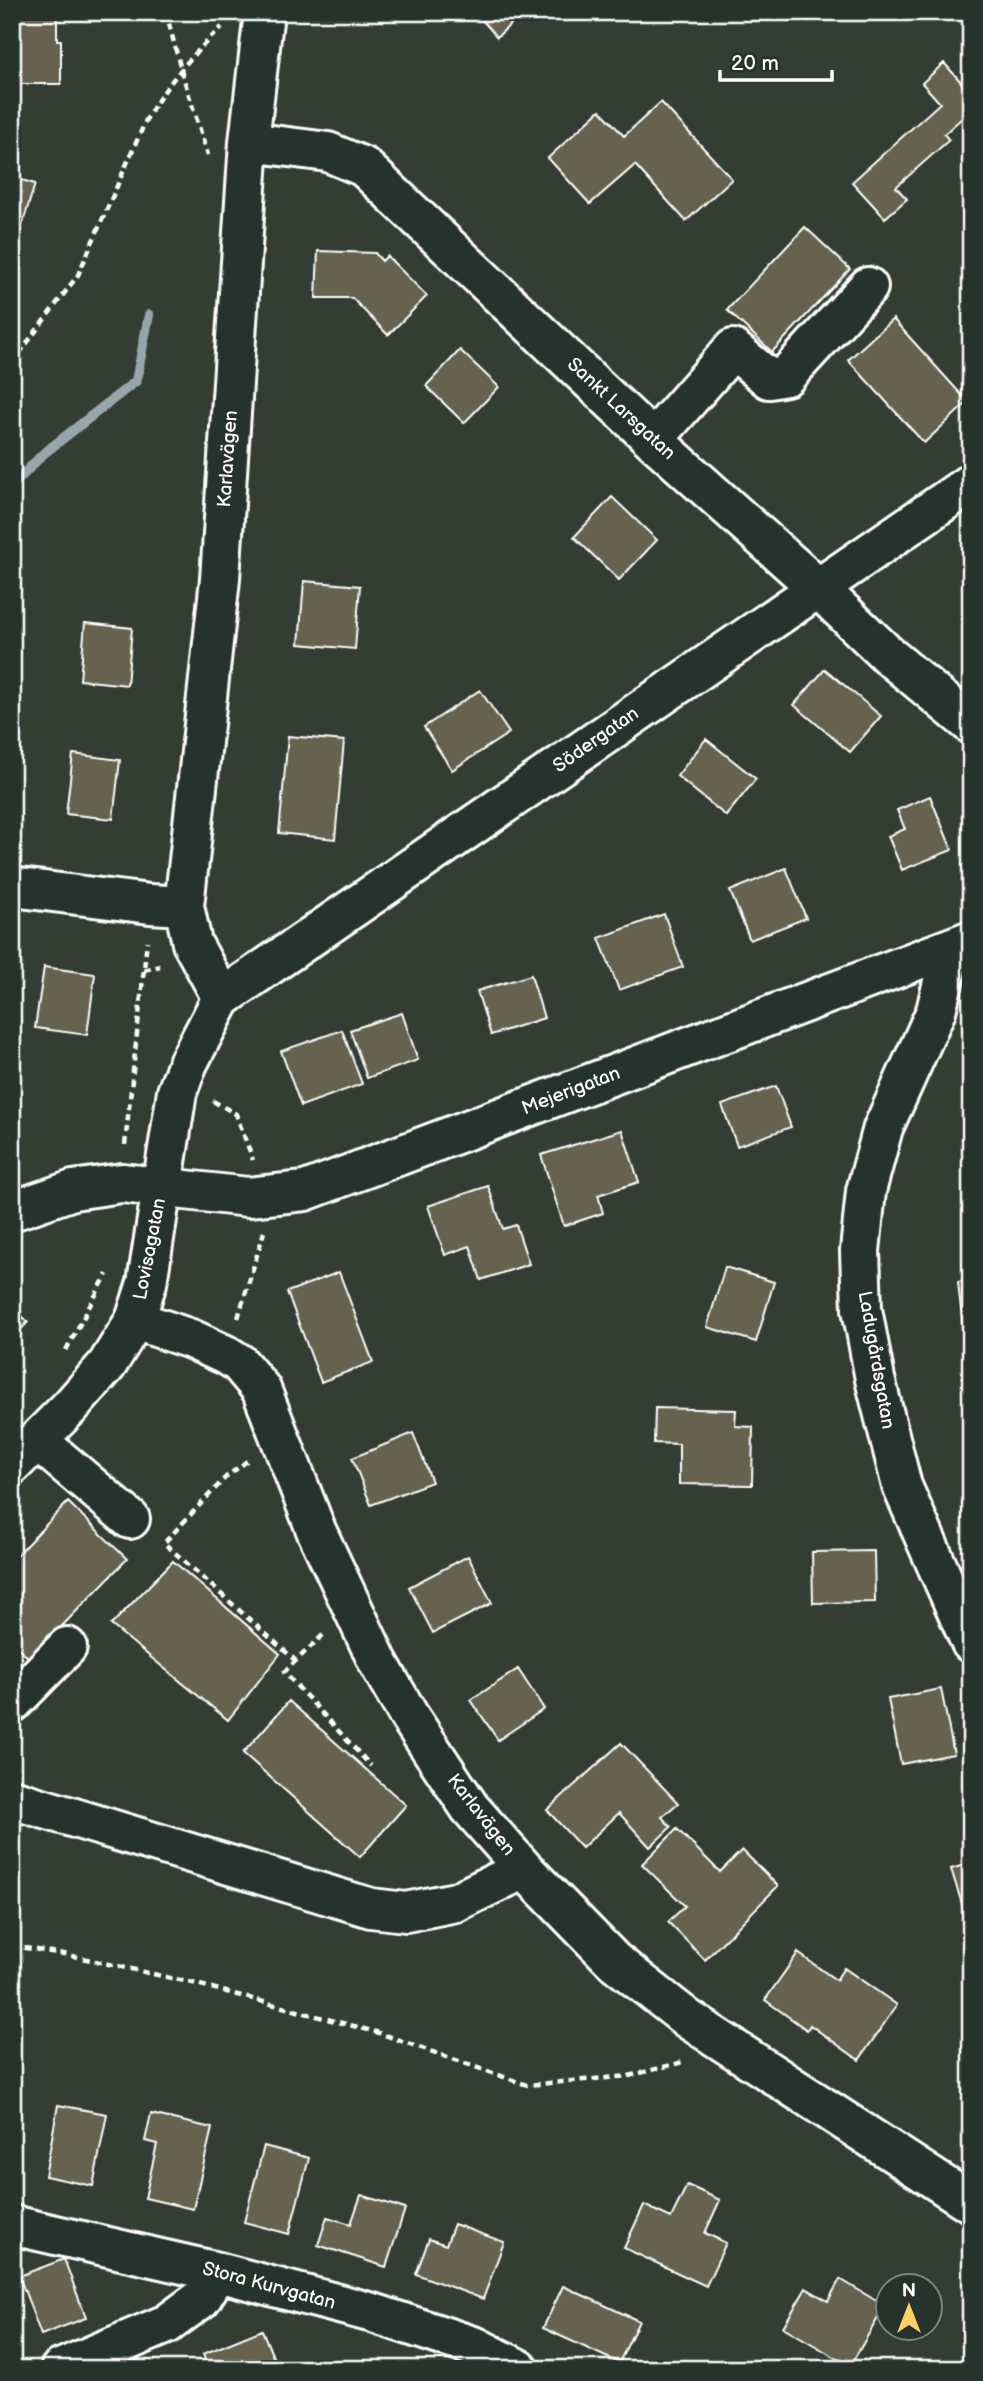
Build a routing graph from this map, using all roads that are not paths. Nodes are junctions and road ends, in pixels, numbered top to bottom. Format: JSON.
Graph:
{"nodes":[{"id":1,"x":264,"y":12,"type":"edge"},
{"id":2,"x":249,"y":142,"type":"junction"},
{"id":3,"x":867,"y":287,"type":"dead end"},
{"id":4,"x":653,"y":440,"type":"junction"},
{"id":5,"x":971,"y":483,"type":"edge"},
{"id":6,"x":818,"y":588,"type":"junction"},
{"id":7,"x":971,"y":724,"type":"edge"},
{"id":8,"x":12,"y":887,"type":"edge"},
{"id":9,"x":184,"y":906,"type":"junction"},
{"id":10,"x":958,"y":945,"type":"edge"},
{"id":11,"x":222,"y":998,"type":"junction"},
{"id":12,"x":162,"y":1186,"type":"junction"},
{"id":13,"x":12,"y":1210,"type":"edge"},
{"id":14,"x":135,"y":1321,"type":"junction"},
{"id":15,"x":25,"y":1452,"type":"edge"},
{"id":16,"x":130,"y":1519,"type":"dead end"},
{"id":17,"x":971,"y":1643,"type":"edge"},
{"id":18,"x":67,"y":1647,"type":"dead end"},
{"id":19,"x":12,"y":1703,"type":"edge"},
{"id":20,"x":12,"y":1799,"type":"edge"},
{"id":21,"x":524,"y":1869,"type":"junction"},
{"id":22,"x":971,"y":2203,"type":"edge"},
{"id":23,"x":12,"y":2225,"type":"edge"},
{"id":24,"x":218,"y":2272,"type":"junction"},
{"id":25,"x":60,"y":2369,"type":"edge"},
{"id":26,"x":519,"y":2369,"type":"edge"}],
"edges":[{"from":1,"to":2,"type":"street","name":"Karlavägen"},
{"from":2,"to":4,"type":"street","name":"Sankt Larsgatan"},
{"from":2,"to":9,"type":"street","name":"Karlavägen"},
{"from":3,"to":4,"type":"street"},
{"from":4,"to":6,"type":"street","name":"Sankt Larsgatan"},
{"from":5,"to":6,"type":"street","name":"Södergatan"},
{"from":6,"to":7,"type":"street","name":"Sankt Larsgatan"},
{"from":6,"to":11,"type":"street","name":"Södergatan"},
{"from":8,"to":9,"type":"street"},
{"from":9,"to":11,"type":"street","name":"Karlavägen"},
{"from":10,"to":12,"type":"street","name":"Mejerigatan"},
{"from":10,"to":17,"type":"street","name":"Ladugårdsgatan"},
{"from":11,"to":12,"type":"street","name":"Lovisagatan"},
{"from":12,"to":13,"type":"street","name":"Mejerigatan"},
{"from":12,"to":14,"type":"street","name":"Lovisagatan"},
{"from":14,"to":15,"type":"street","name":"Lovisagatan"},
{"from":14,"to":21,"type":"street","name":"Karlavägen"},
{"from":15,"to":16,"type":"street"},
{"from":18,"to":19,"type":"street"},
{"from":20,"to":21,"type":"street"},
{"from":21,"to":22,"type":"street","name":"Karlavägen"},
{"from":23,"to":24,"type":"street","name":"Stora Kurvgatan"},
{"from":24,"to":25,"type":"street"},
{"from":24,"to":26,"type":"street","name":"Stora Kurvgatan"}]}
